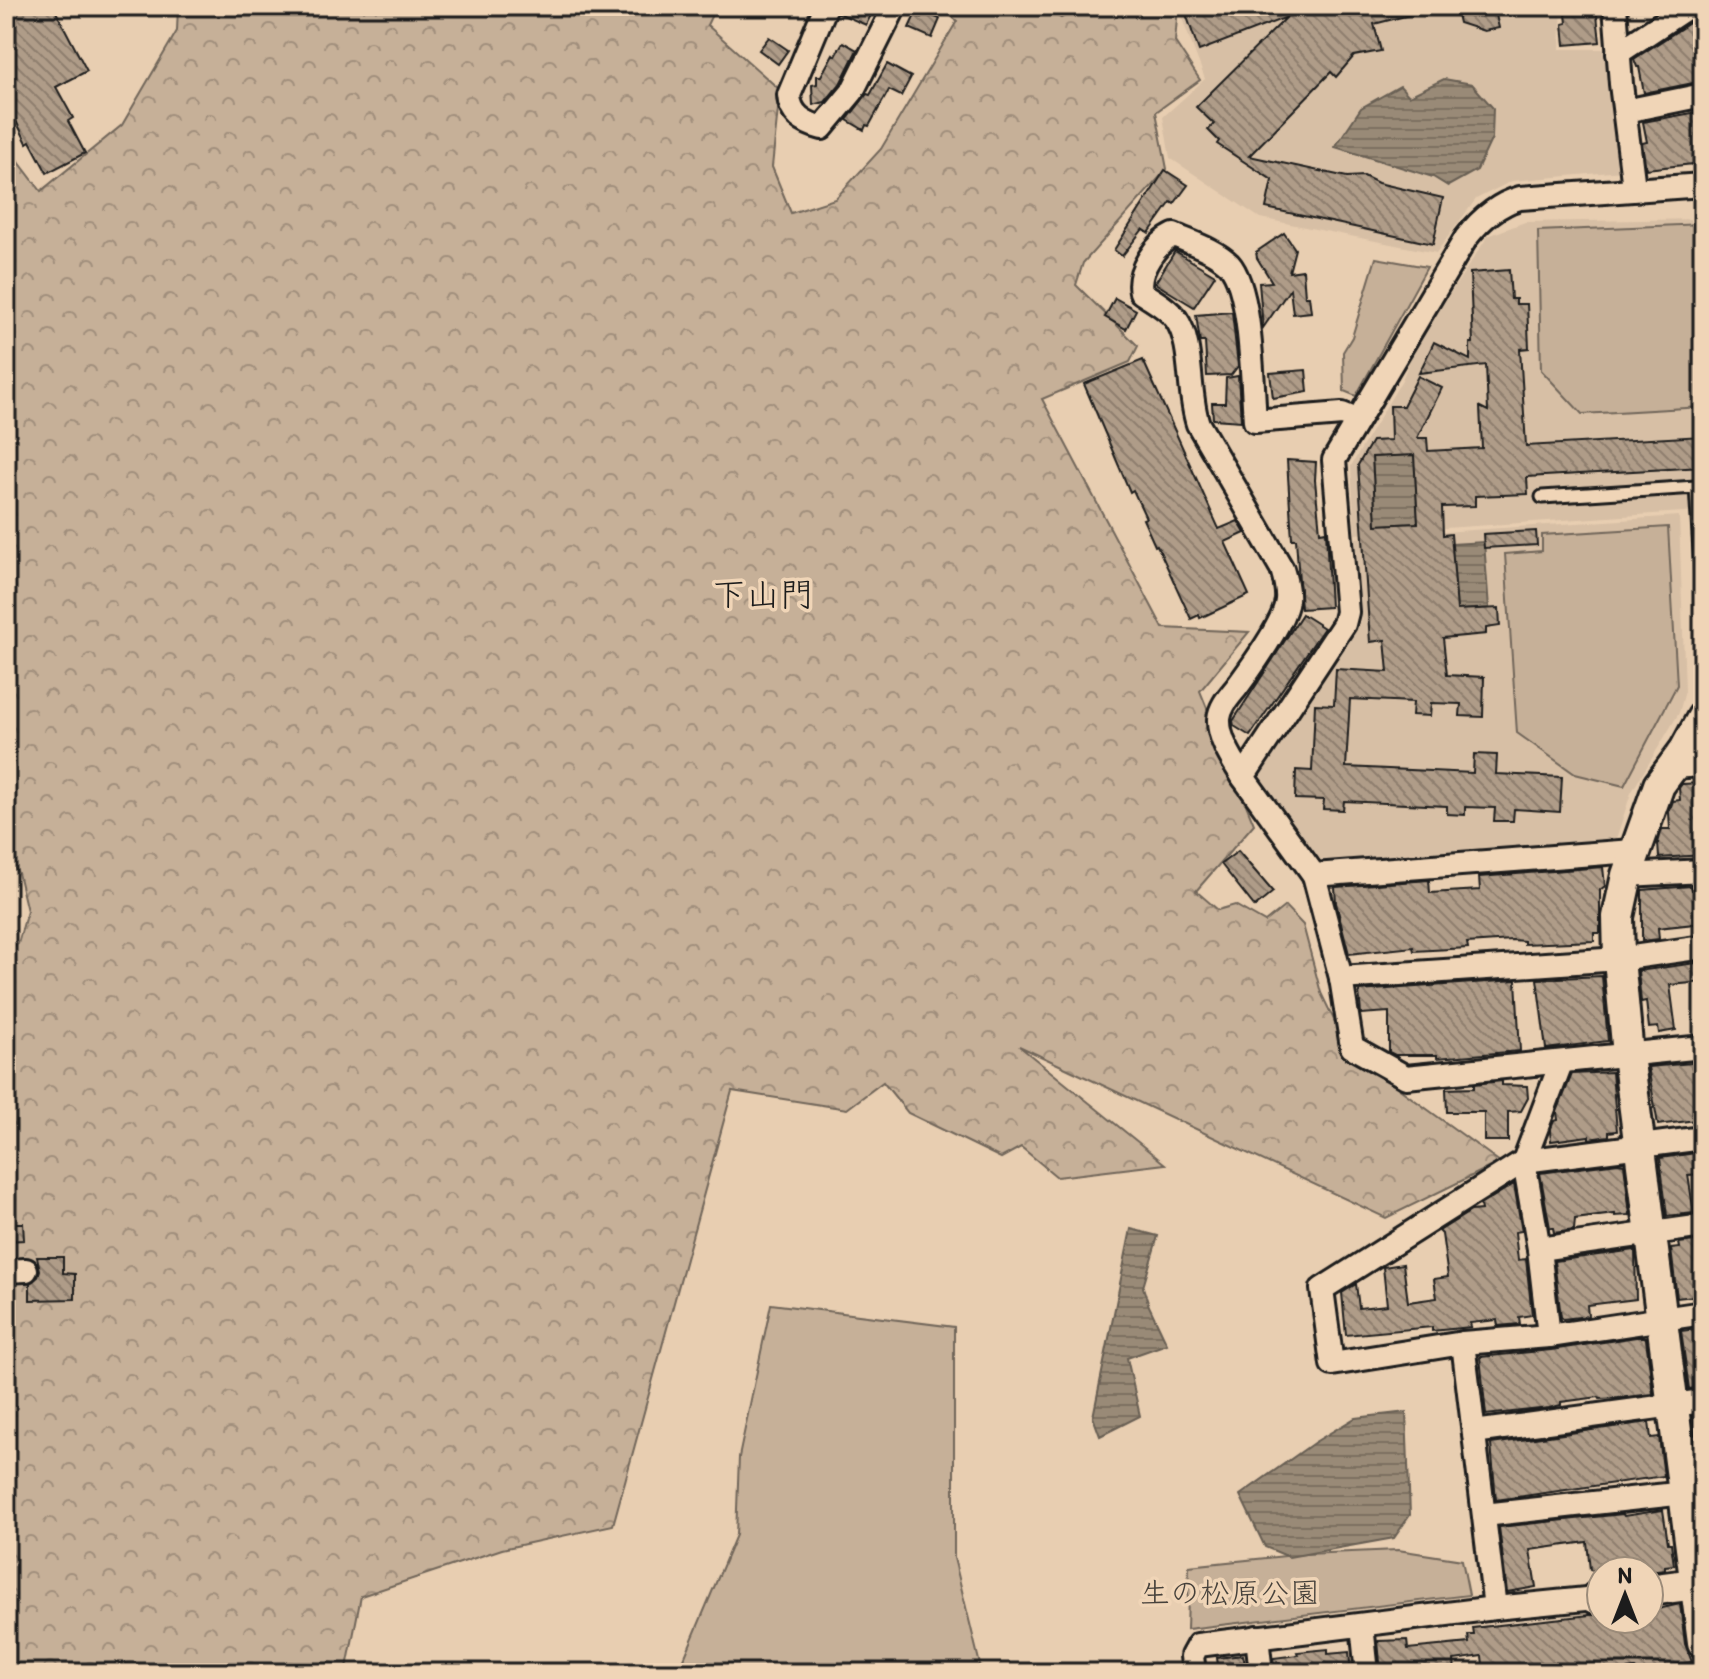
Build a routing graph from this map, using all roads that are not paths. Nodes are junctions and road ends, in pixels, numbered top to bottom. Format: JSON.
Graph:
{"nodes":[{"id":1,"x":826,"y":6,"type":"edge"},
{"id":2,"x":895,"y":6,"type":"edge"},
{"id":3,"x":1615,"y":6,"type":"edge"},
{"id":4,"x":1689,"y":6,"type":"edge"},
{"id":5,"x":1618,"y":53,"type":"junction"},
{"id":6,"x":1703,"y":95,"type":"edge"},
{"id":7,"x":1625,"y":111,"type":"junction"},
{"id":8,"x":1703,"y":185,"type":"edge"},
{"id":9,"x":1634,"y":188,"type":"junction"},
{"id":10,"x":1357,"y":420,"type":"junction"},
{"id":11,"x":1542,"y":497,"type":"dead end"},
{"id":12,"x":1703,"y":599,"type":"edge"},
{"id":13,"x":1703,"y":717,"type":"edge"},
{"id":14,"x":1703,"y":765,"type":"edge"},
{"id":15,"x":1672,"y":767,"type":"junction"},
{"id":16,"x":1243,"y":777,"type":"junction"},
{"id":17,"x":1630,"y":863,"type":"junction"},
{"id":18,"x":1703,"y":871,"type":"edge"},
{"id":19,"x":1314,"y":875,"type":"junction"},
{"id":20,"x":1703,"y":947,"type":"edge"},
{"id":21,"x":1619,"y":959,"type":"junction"},
{"id":22,"x":1341,"y":978,"type":"junction"},
{"id":23,"x":1703,"y":1047,"type":"edge"},
{"id":24,"x":1628,"y":1055,"type":"junction"},
{"id":25,"x":1561,"y":1063,"type":"junction"},
{"id":26,"x":1703,"y":1138,"type":"edge"},
{"id":27,"x":1640,"y":1146,"type":"junction"},
{"id":28,"x":1524,"y":1161,"type":"junction"},
{"id":29,"x":1703,"y":1226,"type":"edge"},
{"id":30,"x":1651,"y":1232,"type":"junction"},
{"id":31,"x":1539,"y":1249,"type":"junction"},
{"id":32,"x":1703,"y":1313,"type":"edge"},
{"id":33,"x":1662,"y":1318,"type":"junction"},
{"id":34,"x":1549,"y":1336,"type":"junction"},
{"id":35,"x":1463,"y":1343,"type":"junction"},
{"id":36,"x":1703,"y":1401,"type":"edge"},
{"id":37,"x":1673,"y":1405,"type":"junction"},
{"id":38,"x":1474,"y":1432,"type":"junction"},
{"id":39,"x":1694,"y":1492,"type":"edge"},
{"id":40,"x":1484,"y":1515,"type":"junction"},
{"id":41,"x":1699,"y":1583,"type":"edge"},
{"id":42,"x":1665,"y":1588,"type":"edge"},
{"id":43,"x":1585,"y":1599,"type":"edge"},
{"id":44,"x":1495,"y":1608,"type":"junction"},
{"id":45,"x":1362,"y":1625,"type":"junction"},
{"id":46,"x":1257,"y":1637,"type":"junction"},
{"id":47,"x":1703,"y":1642,"type":"edge"},
{"id":48,"x":1194,"y":1673,"type":"edge"},
{"id":49,"x":1261,"y":1673,"type":"edge"},
{"id":50,"x":1367,"y":1673,"type":"edge"}],
"edges":[{"from":1,"to":2,"type":"street"},
{"from":3,"to":5,"type":"street"},
{"from":4,"to":5,"type":"street"},
{"from":5,"to":7,"type":"street"},
{"from":6,"to":7,"type":"street"},
{"from":7,"to":9,"type":"street"},
{"from":8,"to":9,"type":"street"},
{"from":9,"to":10,"type":"street"},
{"from":10,"to":16,"type":"street"},
{"from":10,"to":16,"type":"street"},
{"from":11,"to":12,"type":"lane"},
{"from":13,"to":15,"type":"street"},
{"from":14,"to":15,"type":"street"},
{"from":15,"to":17,"type":"street"},
{"from":16,"to":19,"type":"street"},
{"from":17,"to":18,"type":"street"},
{"from":17,"to":19,"type":"street"},
{"from":17,"to":21,"type":"street"},
{"from":19,"to":22,"type":"street"},
{"from":20,"to":21,"type":"street"},
{"from":21,"to":22,"type":"street"},
{"from":21,"to":24,"type":"street"},
{"from":22,"to":25,"type":"street"},
{"from":23,"to":24,"type":"street"},
{"from":24,"to":25,"type":"street"},
{"from":24,"to":27,"type":"street"},
{"from":25,"to":28,"type":"street"},
{"from":26,"to":27,"type":"street"},
{"from":27,"to":28,"type":"street"},
{"from":27,"to":30,"type":"street"},
{"from":28,"to":31,"type":"street"},
{"from":28,"to":35,"type":"street"},
{"from":29,"to":30,"type":"street"},
{"from":30,"to":31,"type":"street"},
{"from":30,"to":33,"type":"street"},
{"from":31,"to":34,"type":"street"},
{"from":32,"to":33,"type":"street"},
{"from":33,"to":34,"type":"street"},
{"from":33,"to":37,"type":"street"},
{"from":34,"to":35,"type":"street"},
{"from":35,"to":38,"type":"street"},
{"from":36,"to":37,"type":"street"},
{"from":37,"to":38,"type":"street"},
{"from":37,"to":39,"type":"street"},
{"from":38,"to":40,"type":"street"},
{"from":39,"to":40,"type":"street"},
{"from":39,"to":41,"type":"street"},
{"from":40,"to":44,"type":"street"},
{"from":41,"to":42,"type":"street"},
{"from":41,"to":47,"type":"street"},
{"from":43,"to":44,"type":"street"},
{"from":44,"to":45,"type":"street"},
{"from":45,"to":46,"type":"street"},
{"from":45,"to":50,"type":"street"},
{"from":46,"to":48,"type":"street"},
{"from":46,"to":49,"type":"street"}]}
